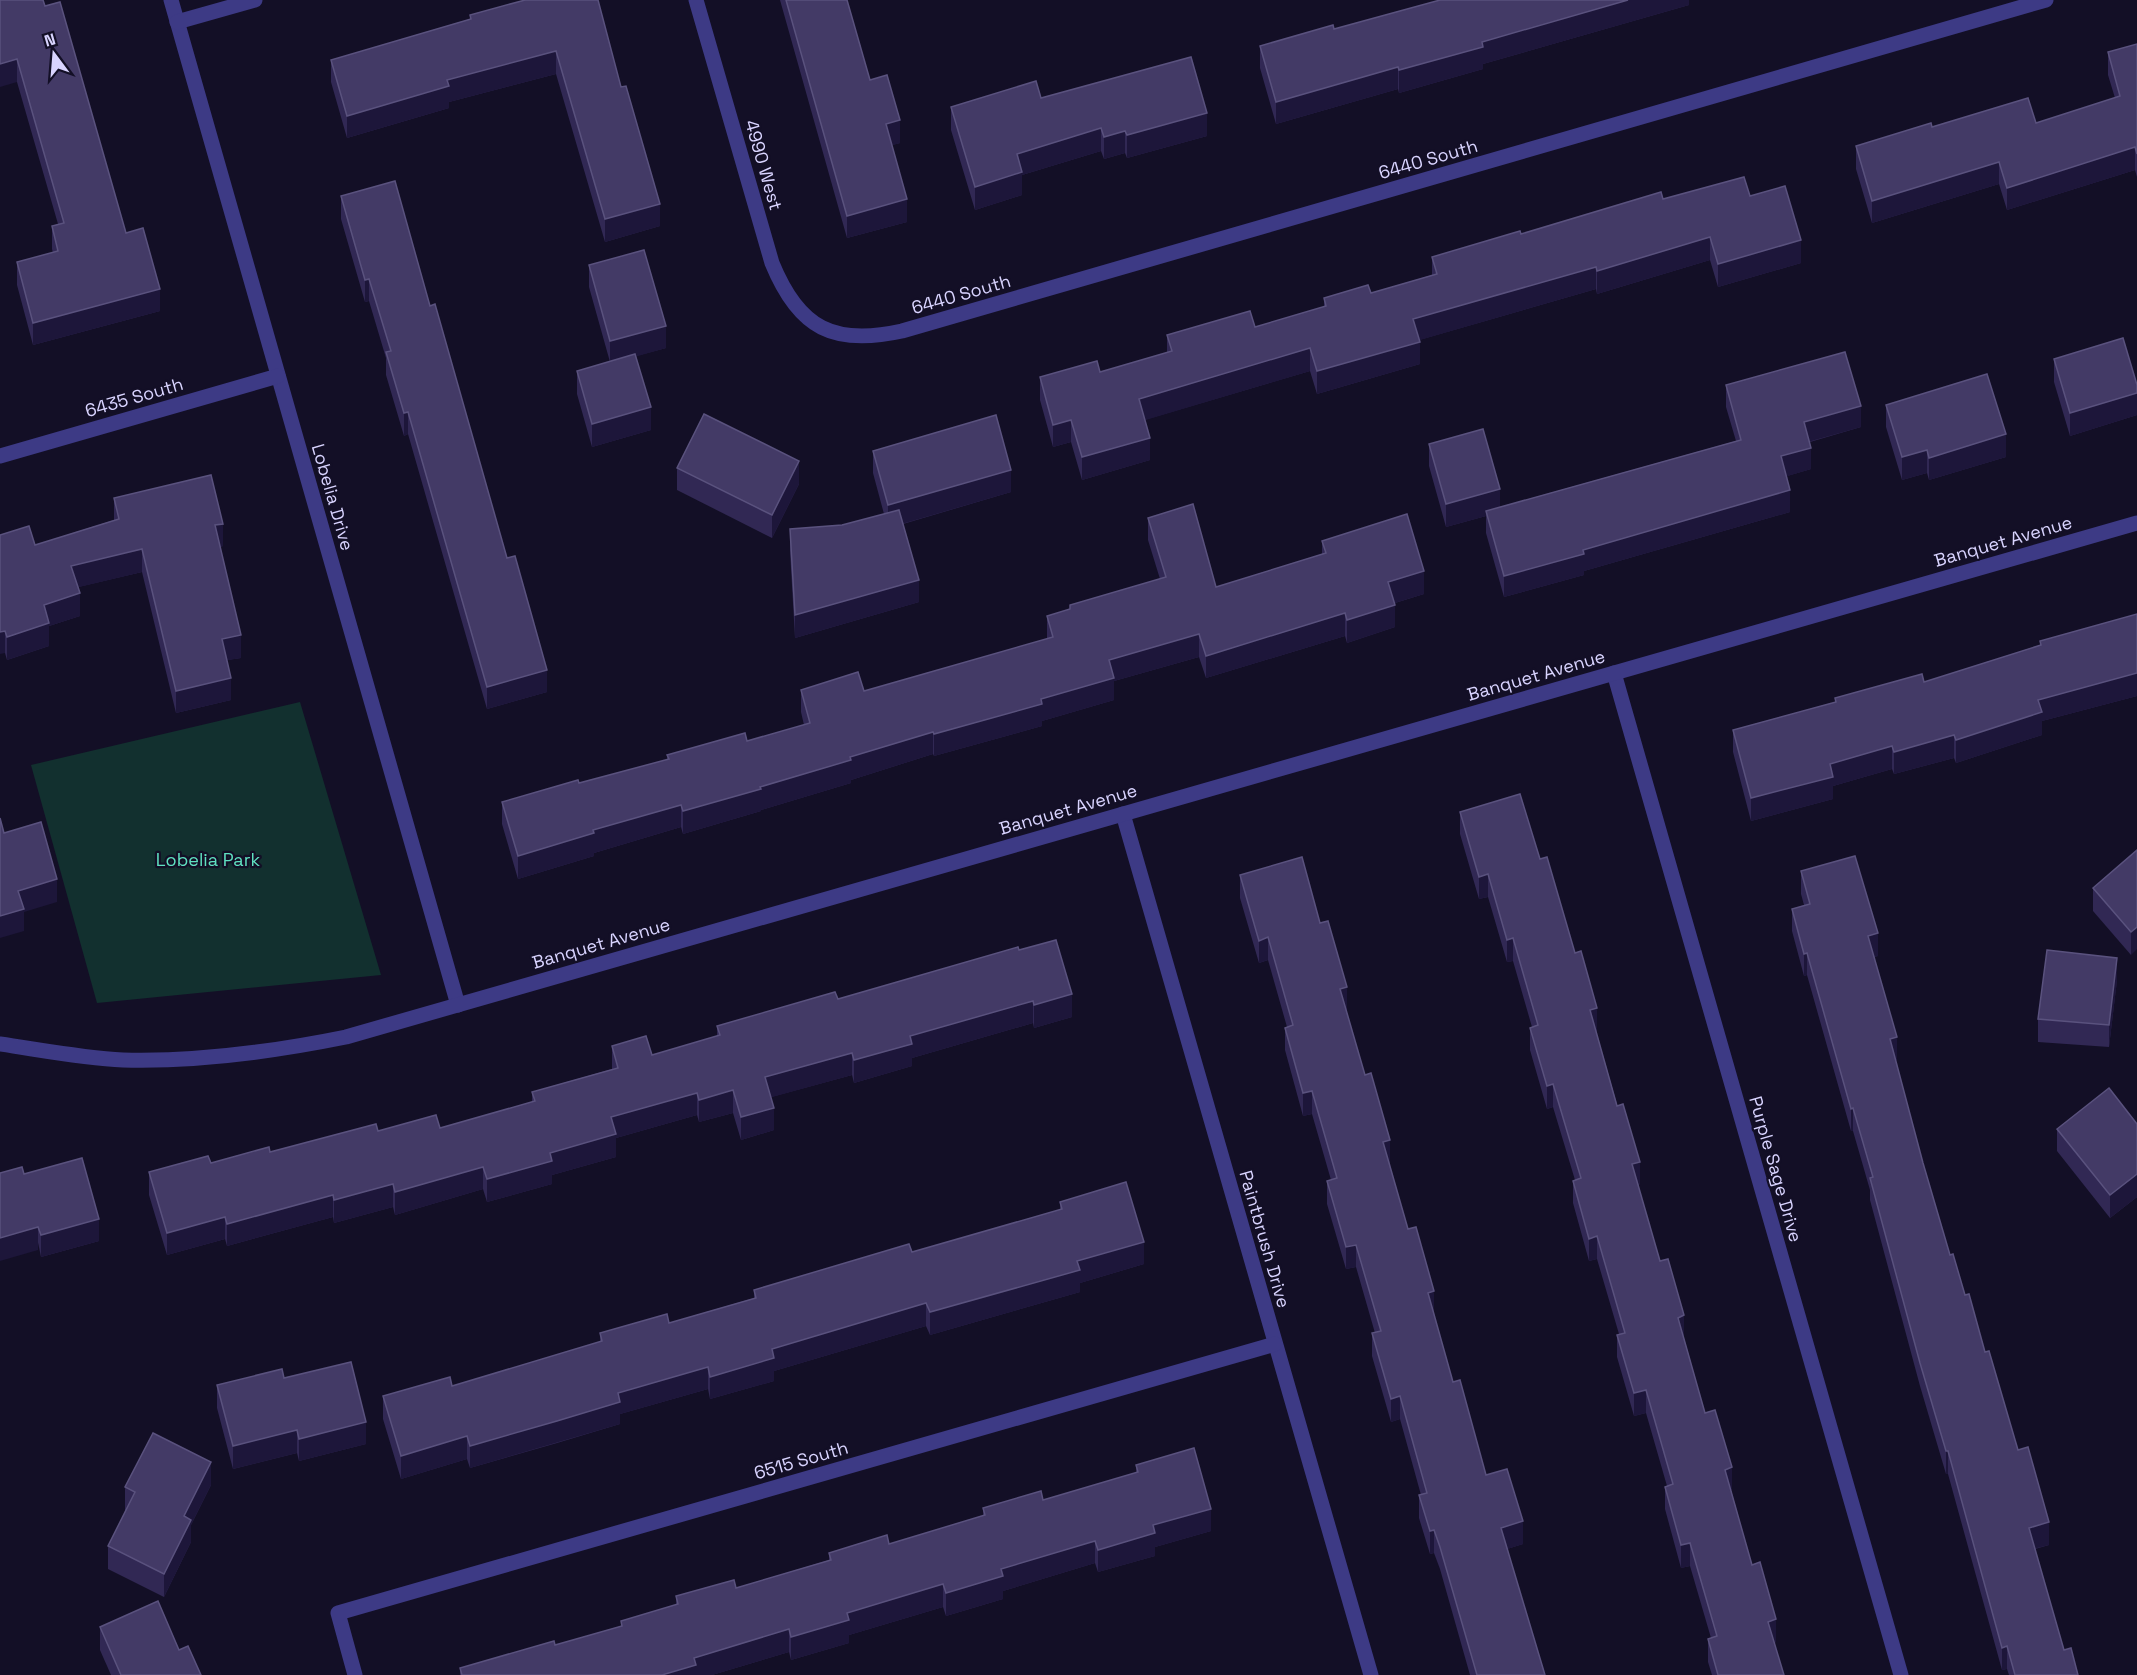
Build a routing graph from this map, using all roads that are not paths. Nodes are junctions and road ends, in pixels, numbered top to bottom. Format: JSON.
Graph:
{"nodes":[{"id":1,"x":171,"y":0,"type":"edge"},
{"id":2,"x":255,"y":0,"type":"edge"},
{"id":3,"x":696,"y":0,"type":"edge"},
{"id":4,"x":2046,"y":0,"type":"edge"},
{"id":5,"x":177,"y":22,"type":"junction"},
{"id":6,"x":819,"y":327,"type":"joint"},
{"id":7,"x":278,"y":376,"type":"junction"},
{"id":8,"x":0,"y":456,"type":"edge"},
{"id":9,"x":2137,"y":523,"type":"edge"},
{"id":10,"x":1614,"y":673,"type":"junction"},
{"id":11,"x":1123,"y":814,"type":"junction"},
{"id":12,"x":458,"y":1005,"type":"junction"},
{"id":13,"x":0,"y":1044,"type":"edge"},
{"id":14,"x":1275,"y":1344,"type":"junction"},
{"id":15,"x":355,"y":1675,"type":"edge"},
{"id":16,"x":1371,"y":1675,"type":"edge"},
{"id":17,"x":1901,"y":1675,"type":"edge"}],
"edges":[{"from":1,"to":5,"type":"street","name":"Lobelia Drive"},
{"from":2,"to":5,"type":"street"},
{"from":3,"to":6,"type":"street","name":"4990 West"},
{"from":4,"to":6,"type":"street","name":"6440 South"},
{"from":5,"to":7,"type":"street","name":"Lobelia Drive"},
{"from":7,"to":8,"type":"street","name":"6435 South"},
{"from":7,"to":12,"type":"street","name":"Lobelia Drive"},
{"from":9,"to":10,"type":"street","name":"Banquet Avenue"},
{"from":10,"to":11,"type":"street","name":"Banquet Avenue"},
{"from":10,"to":17,"type":"street","name":"Purple Sage Drive"},
{"from":11,"to":12,"type":"street","name":"Banquet Avenue"},
{"from":11,"to":14,"type":"street","name":"Paintbrush Drive"},
{"from":12,"to":13,"type":"street","name":"Banquet Avenue"},
{"from":14,"to":15,"type":"street","name":"6515 South"},
{"from":14,"to":16,"type":"street","name":"Paintbrush Drive"}]}
